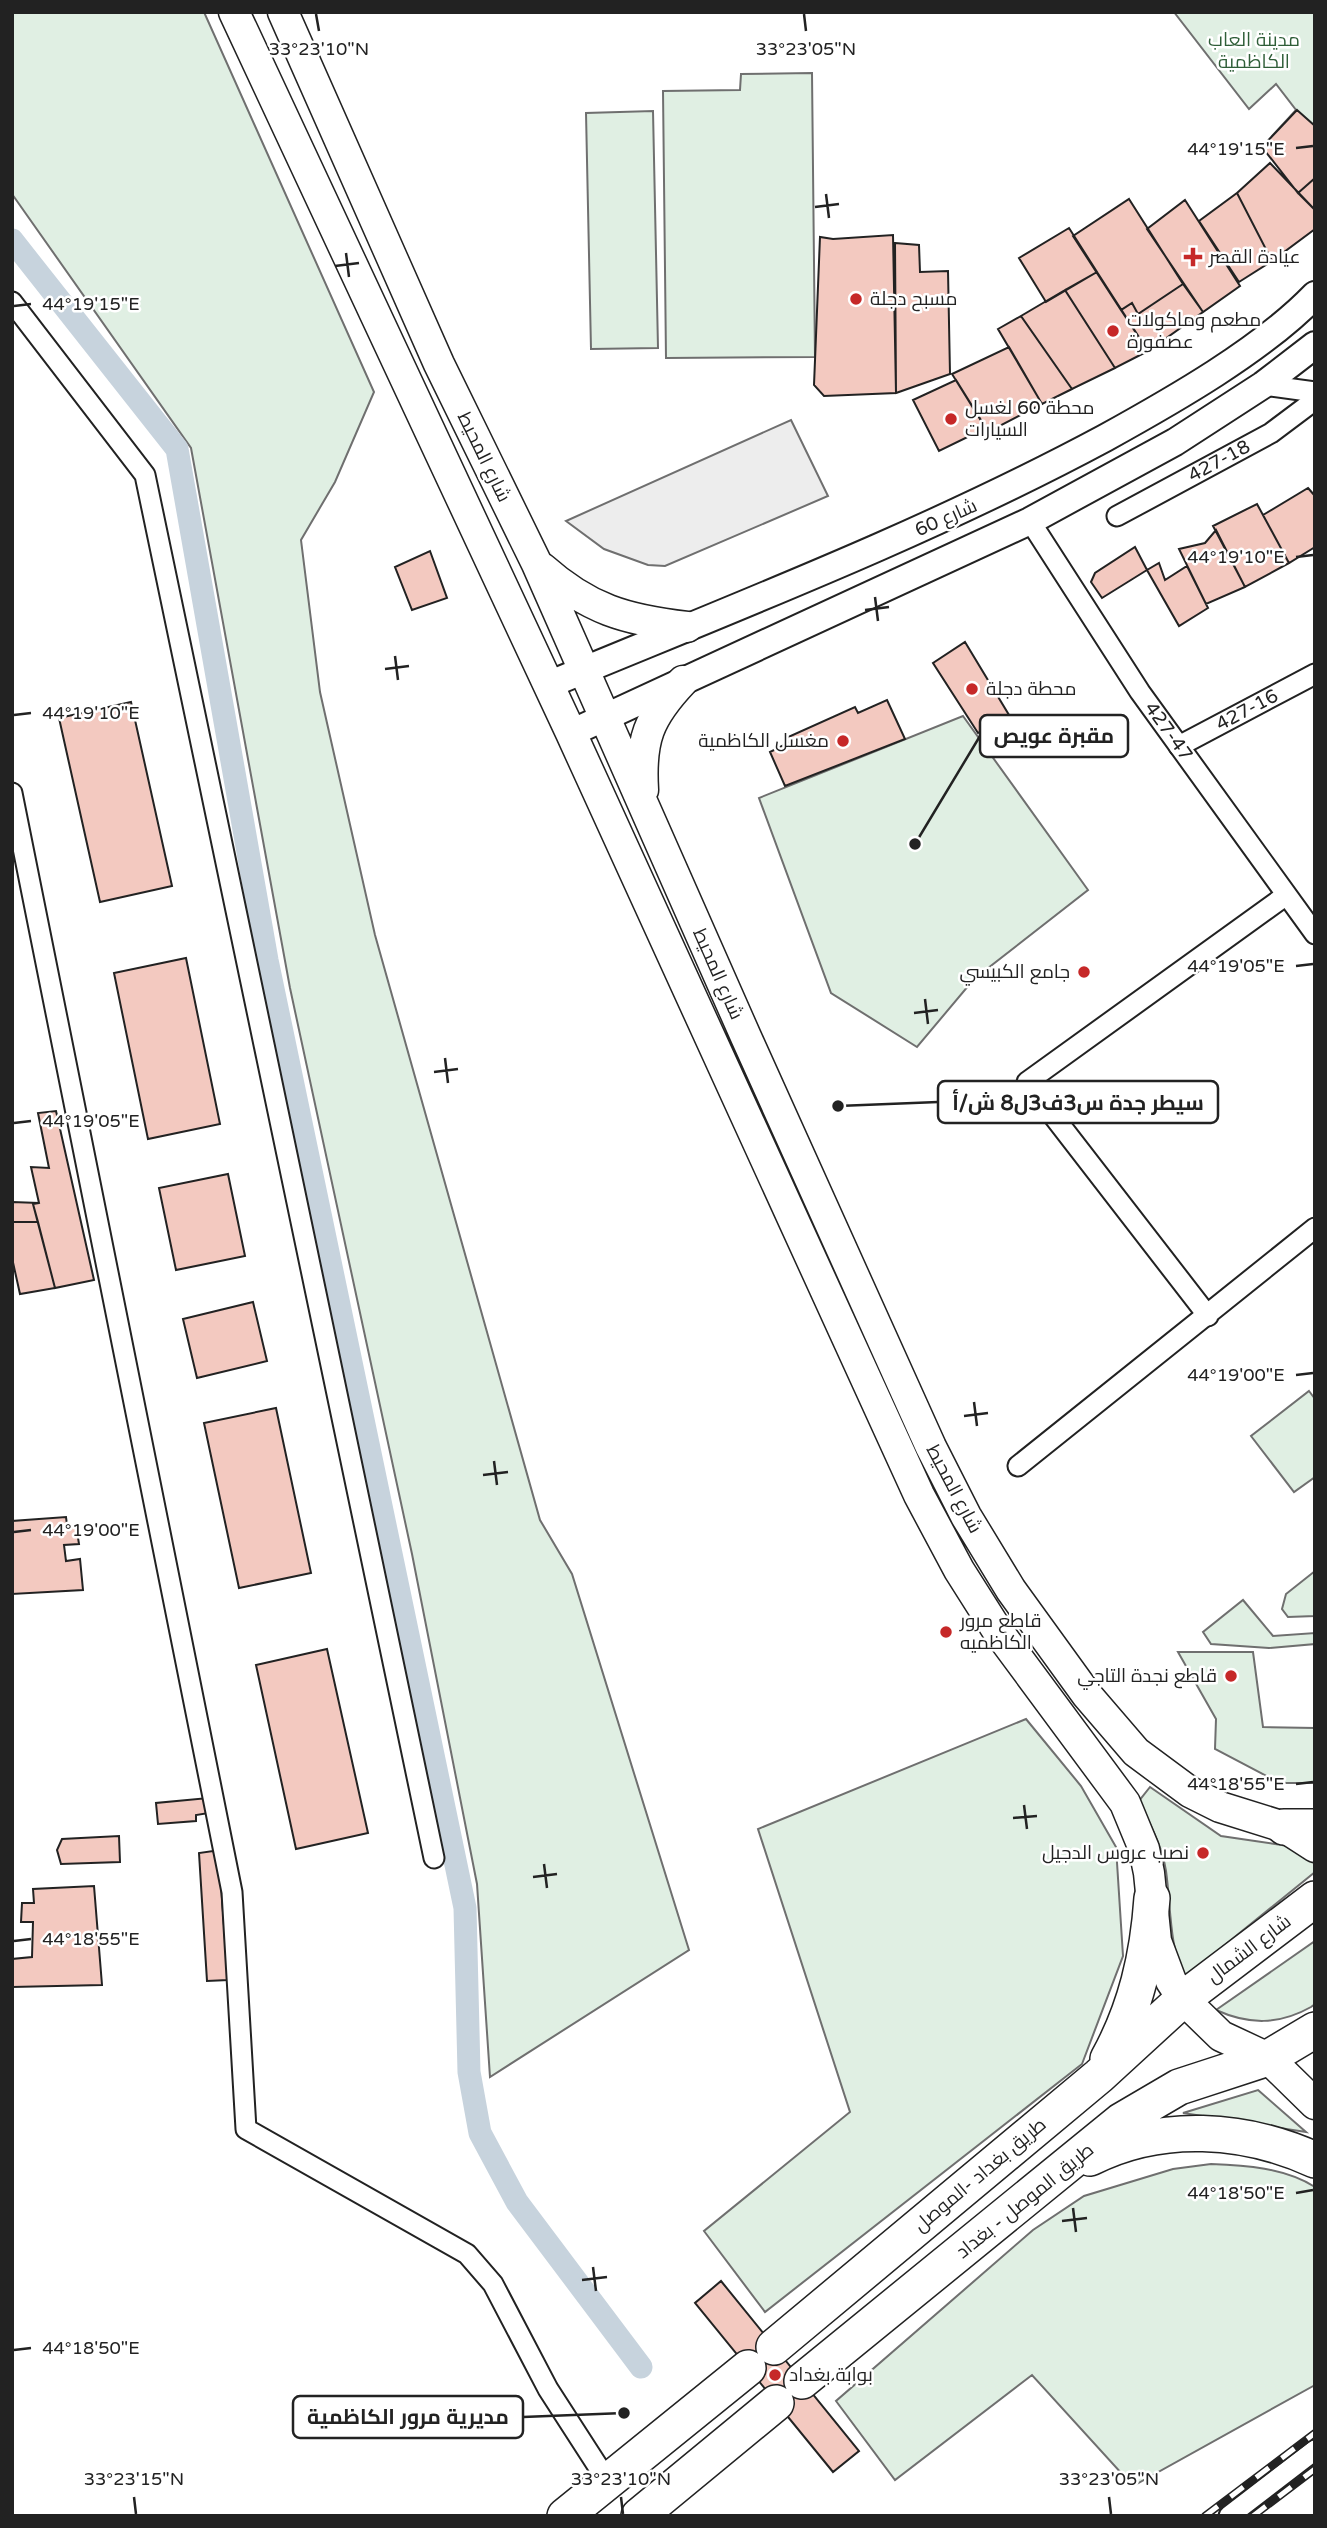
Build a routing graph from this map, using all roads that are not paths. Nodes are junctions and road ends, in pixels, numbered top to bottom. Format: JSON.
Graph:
{"nodes":[{"id":1,"x":234,"y":12,"type":"edge"},
{"id":2,"x":283,"y":12,"type":"edge"},
{"id":3,"x":1315,"y":295,"type":"edge"},
{"id":4,"x":12,"y":302,"type":"edge"},
{"id":5,"x":1315,"y":345,"type":"edge"},
{"id":6,"x":1263,"y":385,"type":"junction"},
{"id":7,"x":1315,"y":392,"type":"edge"},
{"id":8,"x":1315,"y":400,"type":"edge"},
{"id":9,"x":1117,"y":516,"type":"dead end"},
{"id":10,"x":1030,"y":521,"type":"junction"},
{"id":11,"x":537,"y":564,"type":"junction"},
{"id":12,"x":687,"y":627,"type":"junction"},
{"id":13,"x":583,"y":670,"type":"junction"},
{"id":14,"x":1315,"y":674,"type":"edge"},
{"id":15,"x":682,"y":681,"type":"junction"},
{"id":16,"x":548,"y":685,"type":"junction"},
{"id":17,"x":606,"y":717,"type":"junction"},
{"id":18,"x":571,"y":733,"type":"junction"},
{"id":19,"x":1179,"y":746,"type":"junction"},
{"id":20,"x":12,"y":793,"type":"edge"},
{"id":21,"x":644,"y":808,"type":"junction"},
{"id":22,"x":1285,"y":896,"type":"junction"},
{"id":23,"x":1315,"y":934,"type":"edge"},
{"id":24,"x":751,"y":1047,"type":"junction"},
{"id":25,"x":721,"y":1065,"type":"junction"},
{"id":26,"x":771,"y":1090,"type":"junction"},
{"id":27,"x":738,"y":1100,"type":"junction"},
{"id":28,"x":1315,"y":1228,"type":"edge"},
{"id":29,"x":1208,"y":1316,"type":"junction"},
{"id":30,"x":1017,"y":1466,"type":"dead end"},
{"id":31,"x":1299,"y":1827,"type":"edge"},
{"id":32,"x":1315,"y":1847,"type":"edge"},
{"id":33,"x":434,"y":1858,"type":"dead end"},
{"id":34,"x":1152,"y":1898,"type":"junction"},
{"id":35,"x":1315,"y":1899,"type":"edge"},
{"id":36,"x":1183,"y":2000,"type":"junction"},
{"id":37,"x":1315,"y":2030,"type":"edge"},
{"id":38,"x":1269,"y":2058,"type":"junction"},
{"id":39,"x":1099,"y":2076,"type":"junction"},
{"id":40,"x":1315,"y":2104,"type":"edge"},
{"id":41,"x":1315,"y":2160,"type":"edge"},
{"id":42,"x":1034,"y":2194,"type":"junction"},
{"id":43,"x":1315,"y":2450,"type":"edge"},
{"id":44,"x":608,"y":2482,"type":"junction"},
{"id":45,"x":565,"y":2516,"type":"edge"},
{"id":46,"x":639,"y":2516,"type":"edge"},
{"id":47,"x":1229,"y":2516,"type":"edge"}],
"edges":[{"from":1,"to":16,"type":"main road","name":"شارع المحيط"},
{"from":2,"to":11,"type":"main road","name":"شارع المحيط"},
{"from":3,"to":12,"type":"street","name":"شارع 60"},
{"from":4,"to":33,"type":"street"},
{"from":5,"to":6,"type":"street","name":"شارع 60"},
{"from":6,"to":7,"type":"street"},
{"from":6,"to":10,"type":"street","name":"شارع 60"},
{"from":8,"to":9,"type":"street","name":"427-18"},
{"from":10,"to":15,"type":"street","name":"شارع 60"},
{"from":10,"to":19,"type":"street","name":"427-47"},
{"from":11,"to":12,"type":"main road"},
{"from":11,"to":13,"type":"main road","name":"شارع المحيط"},
{"from":12,"to":13,"type":"street","name":"شارع 60"},
{"from":13,"to":16,"type":"street","name":"شارع 60"},
{"from":13,"to":17,"type":"main road","name":"شارع المحيط"},
{"from":14,"to":19,"type":"street","name":"427-16"},
{"from":15,"to":17,"type":"street","name":"شارع 60"},
{"from":15,"to":21,"type":"main road"},
{"from":16,"to":18,"type":"main road","name":"شارع المحيط"},
{"from":17,"to":18,"type":"street","name":"شارع 60"},
{"from":17,"to":21,"type":"main road","name":"شارع المحيط"},
{"from":18,"to":25,"type":"main road","name":"شارع المحيط"},
{"from":19,"to":22,"type":"street","name":"427-47"},
{"from":20,"to":44,"type":"street"},
{"from":21,"to":24,"type":"main road","name":"شارع المحيط"},
{"from":22,"to":23,"type":"street","name":"427-47"},
{"from":22,"to":29,"type":"street"},
{"from":24,"to":25,"type":"main road"},
{"from":24,"to":26,"type":"main road","name":"شارع المحيط"},
{"from":25,"to":27,"type":"main road","name":"شارع المحيط"},
{"from":26,"to":27,"type":"main road"},
{"from":26,"to":31,"type":"main road","name":"شارع المحيط"},
{"from":27,"to":34,"type":"main road","name":"شارع المحيط"},
{"from":28,"to":29,"type":"street"},
{"from":29,"to":30,"type":"street"},
{"from":31,"to":32,"type":"main road","name":"شارع المحيط"},
{"from":34,"to":36,"type":"main road","name":"شارع المحيط"},
{"from":34,"to":39,"type":"highway"},
{"from":35,"to":36,"type":"highway","name":"شارع الشمال"},
{"from":36,"to":38,"type":"main road","name":"شارع المحيط"},
{"from":36,"to":39,"type":"highway","name":"طريق بغداد -الموصل"},
{"from":37,"to":38,"type":"highway"},
{"from":38,"to":40,"type":"main road"},
{"from":38,"to":42,"type":"highway","name":"طريق الموصل - بغداد"},
{"from":39,"to":44,"type":"highway","name":"طريق بغداد -الموصل"},
{"from":41,"to":42,"type":"highway"},
{"from":42,"to":46,"type":"highway","name":"طريق الموصل - بغداد"},
{"from":43,"to":47,"type":"street"},
{"from":44,"to":45,"type":"highway","name":"طريق بغداد -الموصل"}]}
